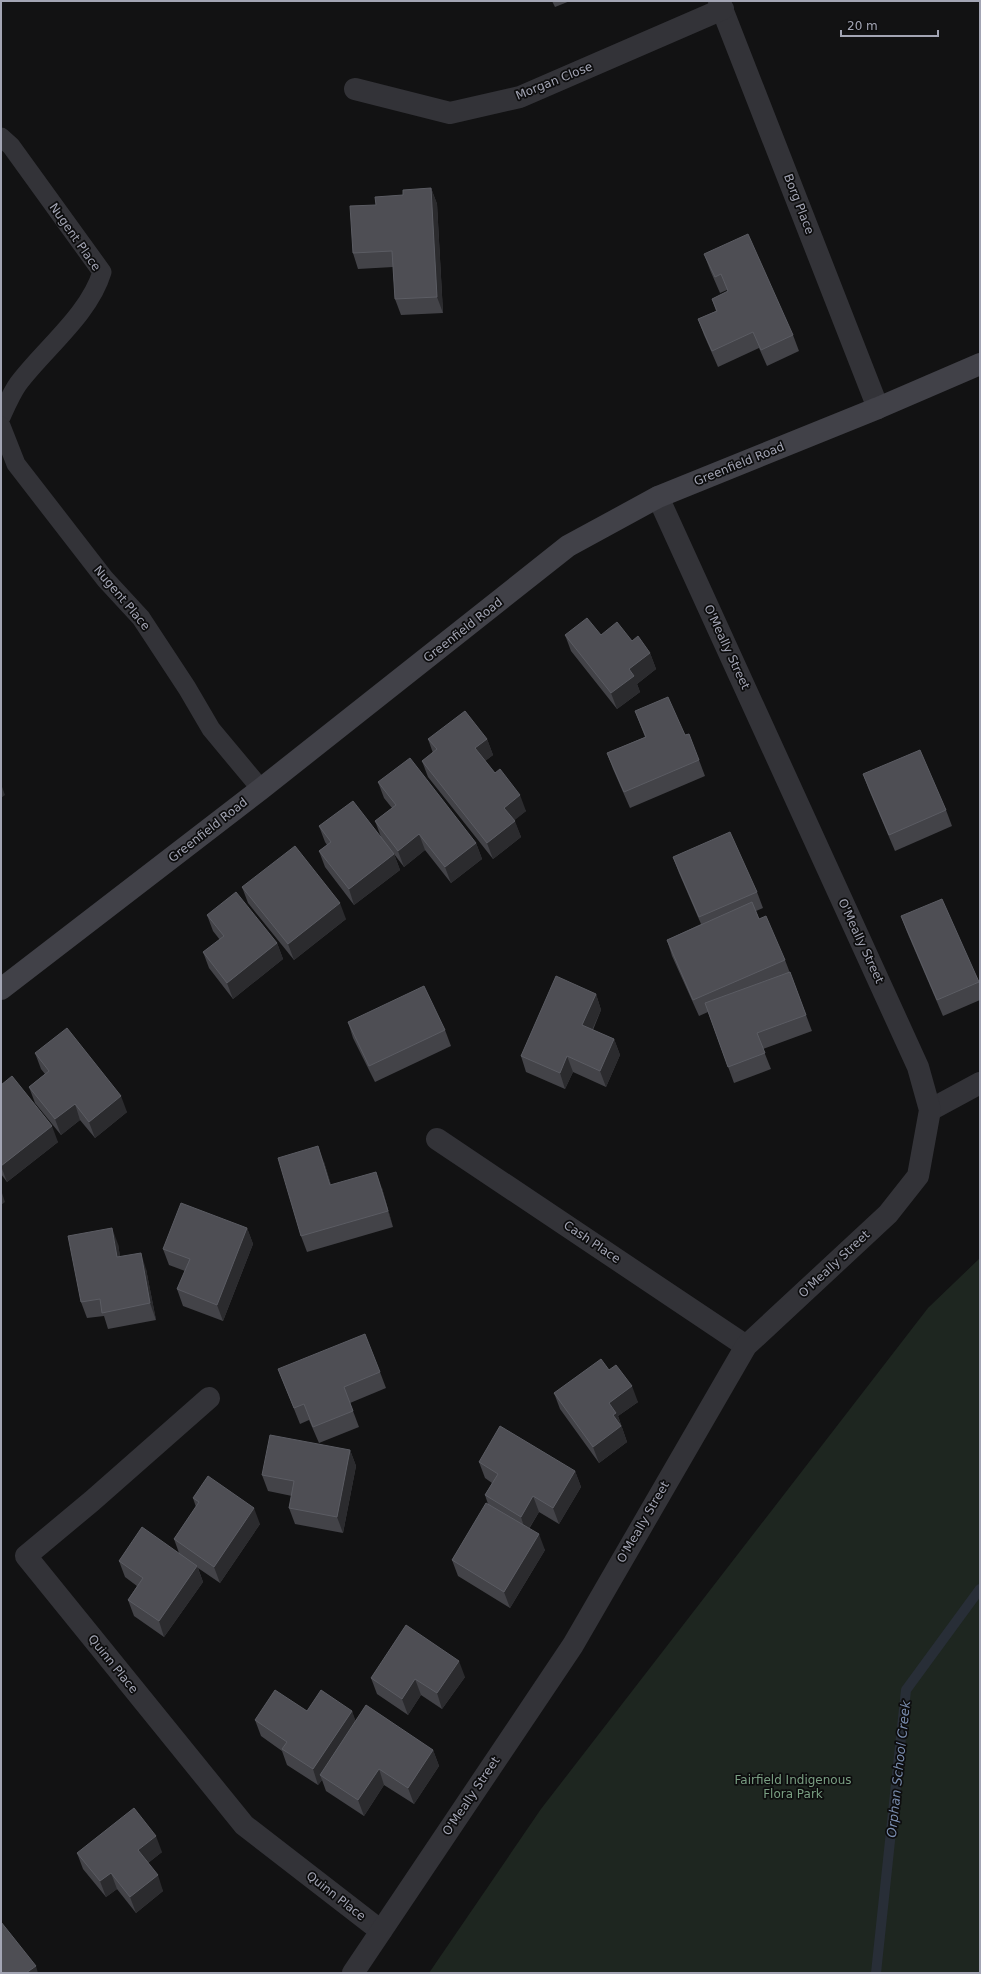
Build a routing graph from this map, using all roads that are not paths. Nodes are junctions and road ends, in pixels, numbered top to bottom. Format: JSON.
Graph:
{"nodes":[{"id":1,"x":721,"y":5,"type":"edge"},
{"id":2,"x":355,"y":89,"type":"dead end"},
{"id":3,"x":1,"y":137,"type":"edge"},
{"id":4,"x":980,"y":364,"type":"edge"},
{"id":5,"x":878,"y":408,"type":"junction"},
{"id":6,"x":1,"y":417,"type":"edge"},
{"id":7,"x":1,"y":426,"type":"edge"},
{"id":8,"x":658,"y":497,"type":"junction"},
{"id":9,"x":261,"y":789,"type":"junction"},
{"id":10,"x":1,"y":990,"type":"edge"},
{"id":11,"x":980,"y":1083,"type":"edge"},
{"id":12,"x":930,"y":1110,"type":"junction"},
{"id":13,"x":438,"y":1139,"type":"dead end"},
{"id":14,"x":746,"y":1346,"type":"junction"},
{"id":15,"x":209,"y":1398,"type":"dead end"},
{"id":16,"x":381,"y":1931,"type":"junction"},
{"id":17,"x":353,"y":1973,"type":"edge"}],
"edges":[{"from":1,"to":2,"type":"street","name":"Morgan Close"},
{"from":1,"to":5,"type":"street","name":"Borg Place"},
{"from":3,"to":6,"type":"lane","name":"Nugent Place"},
{"from":4,"to":5,"type":"street","name":"Greenfield Road"},
{"from":5,"to":8,"type":"street","name":"Greenfield Road"},
{"from":7,"to":9,"type":"lane","name":"Nugent Place"},
{"from":8,"to":9,"type":"street","name":"Greenfield Road"},
{"from":8,"to":12,"type":"street","name":"O'Meally Street"},
{"from":9,"to":10,"type":"street","name":"Greenfield Road"},
{"from":11,"to":12,"type":"street"},
{"from":12,"to":14,"type":"street","name":"O'Meally Street"},
{"from":13,"to":14,"type":"street","name":"Cash Place"},
{"from":14,"to":16,"type":"street","name":"O'Meally Street"},
{"from":15,"to":16,"type":"street","name":"Quinn Place"},
{"from":16,"to":17,"type":"street","name":"O'Meally Street"}]}
